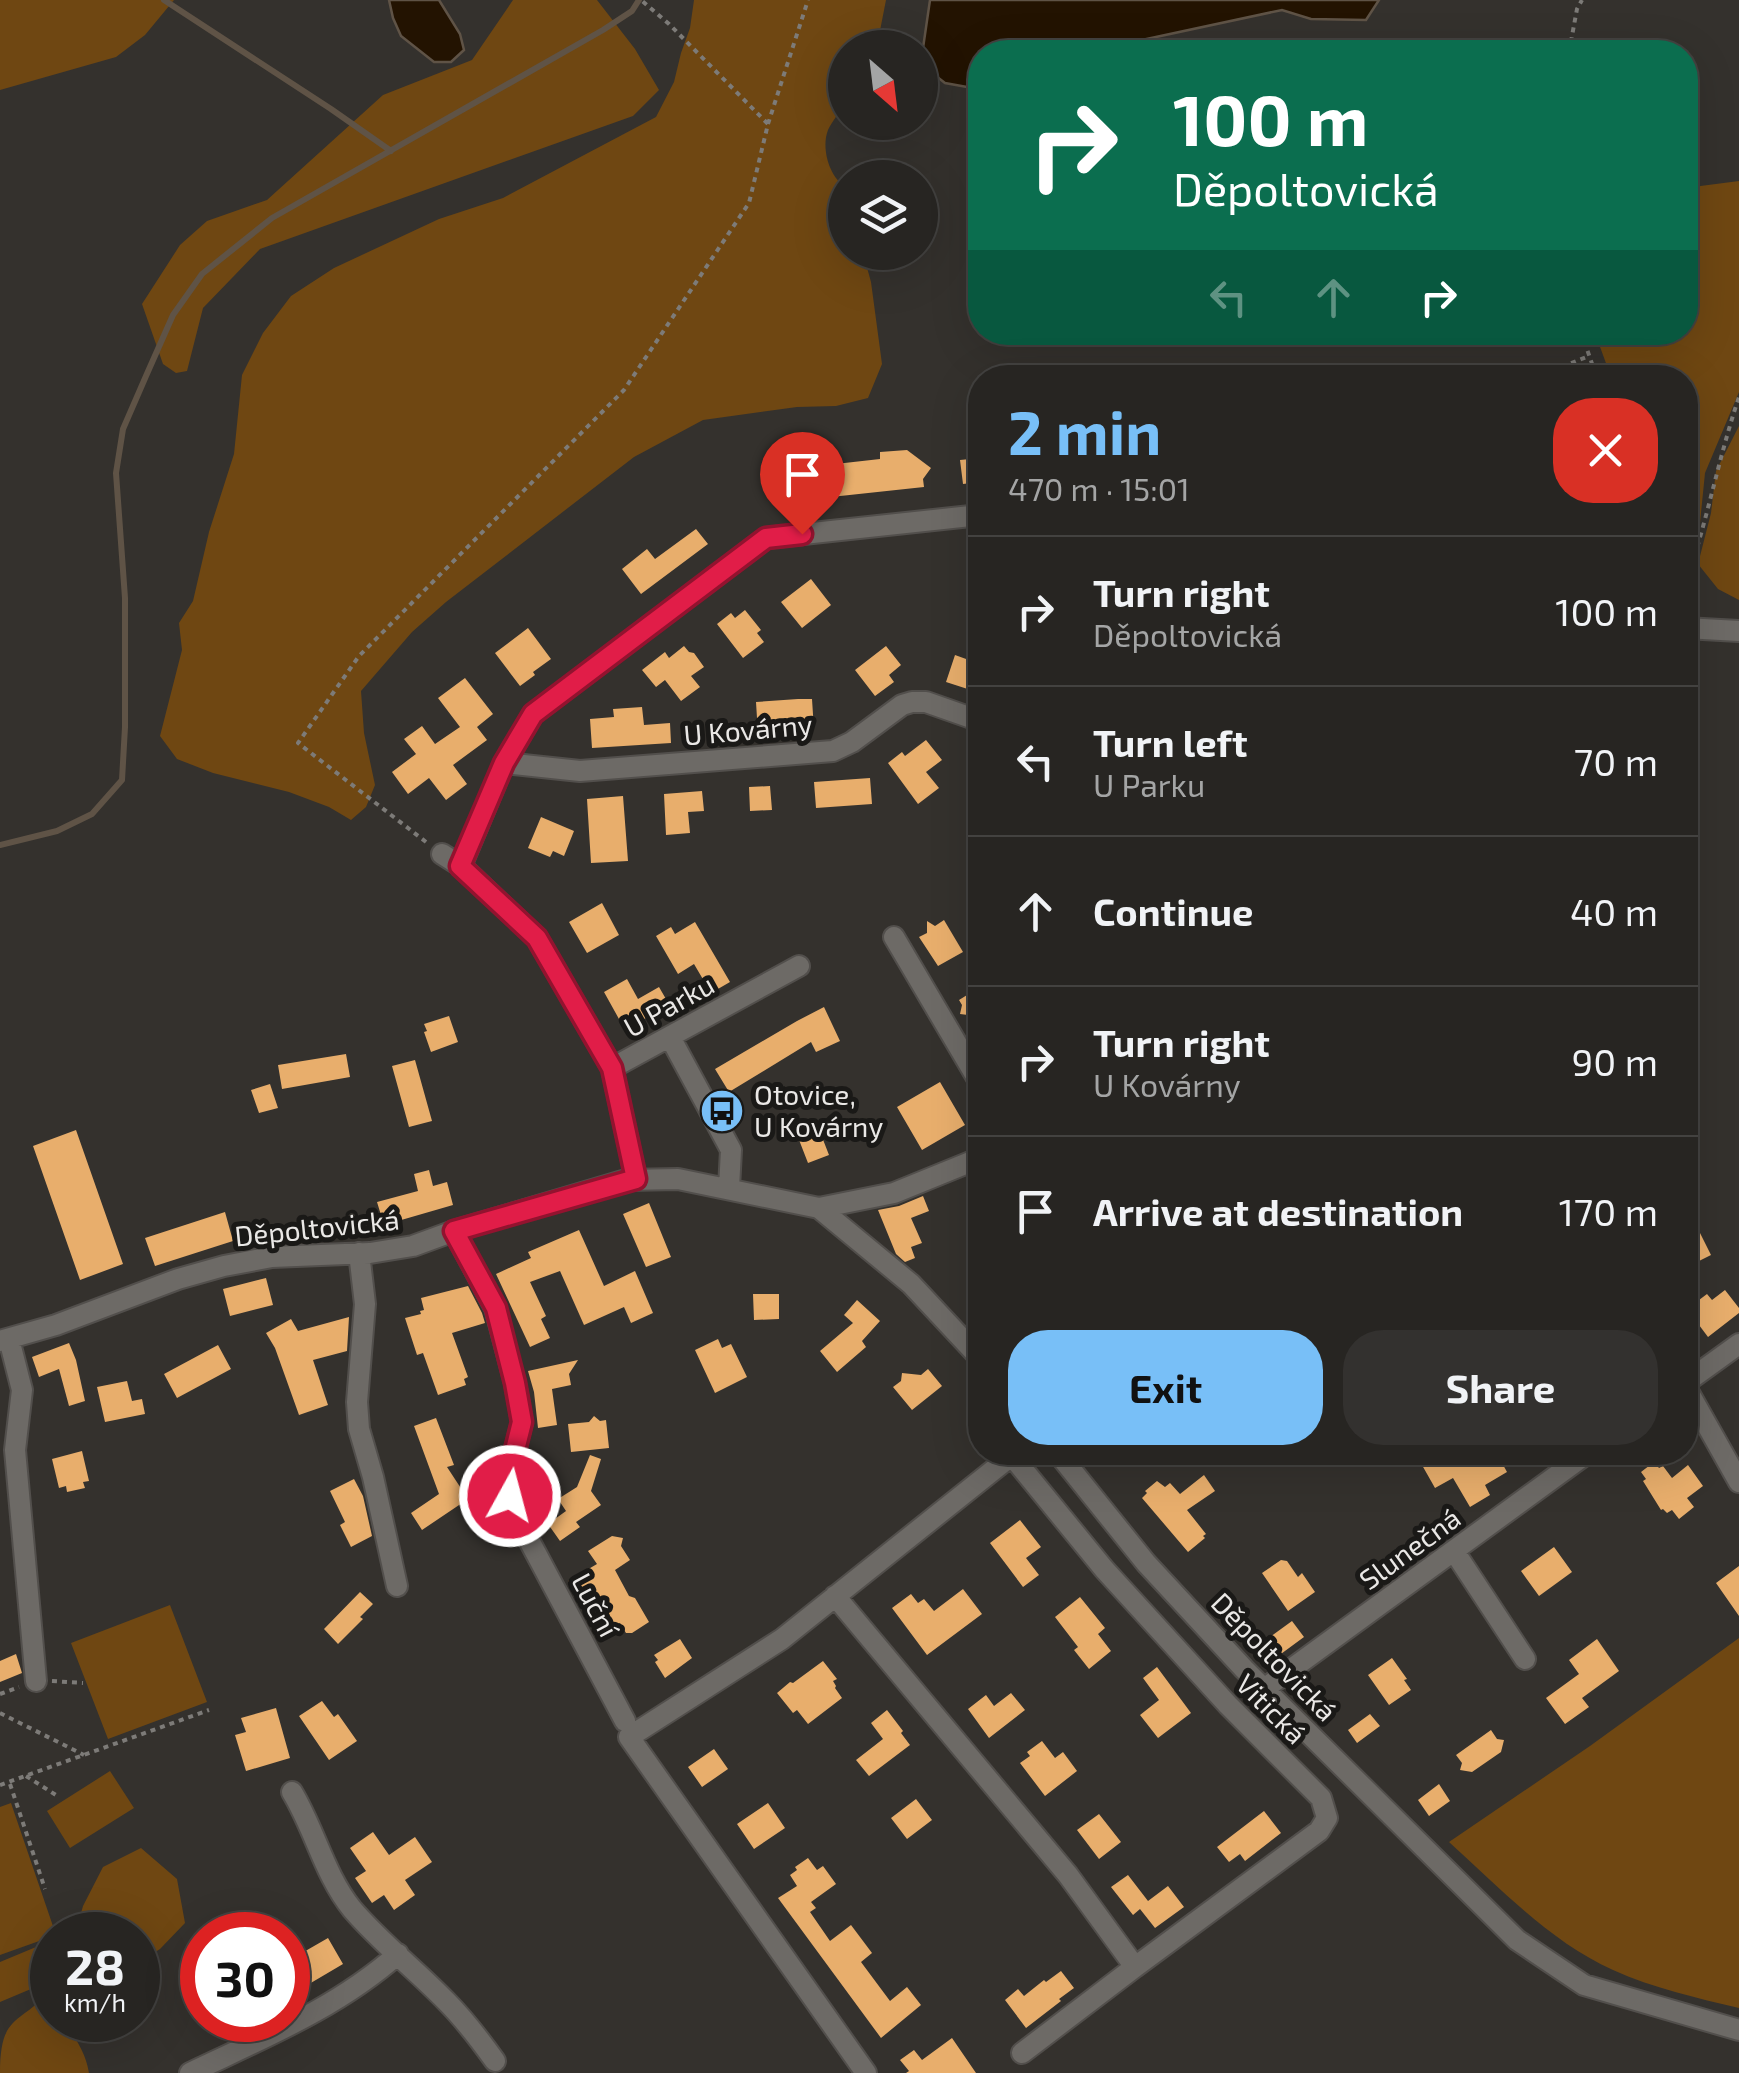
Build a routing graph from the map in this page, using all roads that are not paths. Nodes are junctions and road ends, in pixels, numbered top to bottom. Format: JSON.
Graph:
{"nodes":[{"id":1,"x":968,"y":517,"type":"edge"},
{"id":2,"x":1698,"y":628,"type":"edge"},
{"id":3,"x":1739,"y":630,"type":"edge"},
{"id":4,"x":968,"y":717,"type":"edge"},
{"id":5,"x":504,"y":763,"type":"junction"},
{"id":6,"x":442,"y":854,"type":"road end"},
{"id":7,"x":460,"y":866,"type":"junction"},
{"id":8,"x":894,"y":937,"type":"dead end"},
{"id":9,"x":800,"y":966,"type":"dead end"},
{"id":10,"x":670,"y":1036,"type":"junction"},
{"id":11,"x":968,"y":1063,"type":"edge"},
{"id":12,"x":612,"y":1068,"type":"junction"},
{"id":13,"x":968,"y":1163,"type":"edge"},
{"id":14,"x":636,"y":1179,"type":"junction"},
{"id":15,"x":730,"y":1188,"type":"junction"},
{"id":16,"x":819,"y":1208,"type":"junction"},
{"id":17,"x":454,"y":1231,"type":"junction"},
{"id":18,"x":358,"y":1253,"type":"junction"},
{"id":19,"x":4,"y":1340,"type":"edge"},
{"id":20,"x":1739,"y":1344,"type":"edge"},
{"id":21,"x":968,"y":1345,"type":"edge"},
{"id":22,"x":1698,"y":1374,"type":"edge"},
{"id":23,"x":1698,"y":1408,"type":"edge"},
{"id":24,"x":1000,"y":1465,"type":"edge"},
{"id":25,"x":1023,"y":1465,"type":"edge"},
{"id":26,"x":1068,"y":1465,"type":"edge"},
{"id":27,"x":1566,"y":1465,"type":"edge"},
{"id":28,"x":1739,"y":1482,"type":"edge"},
{"id":29,"x":1454,"y":1551,"type":"junction"},
{"id":30,"x":396,"y":1586,"type":"dead end"},
{"id":31,"x":835,"y":1596,"type":"junction"},
{"id":32,"x":1525,"y":1659,"type":"dead end"},
{"id":33,"x":36,"y":1680,"type":"dead end"},
{"id":34,"x":1264,"y":1689,"type":"junction"},
{"id":35,"x":625,"y":1721,"type":"dead end"},
{"id":36,"x":292,"y":1792,"type":"dead end"},
{"id":37,"x":398,"y":1954,"type":"junction"},
{"id":38,"x":1135,"y":1966,"type":"junction"},
{"id":39,"x":1739,"y":2030,"type":"edge"},
{"id":40,"x":1022,"y":2053,"type":"dead end"},
{"id":41,"x":496,"y":2061,"type":"dead end"},
{"id":42,"x":190,"y":2073,"type":"edge"},
{"id":43,"x":866,"y":2073,"type":"edge"}],
"edges":[{"from":1,"to":5,"type":"street"},
{"from":2,"to":3,"type":"street"},
{"from":4,"to":5,"type":"street","name":"U Kovárny"},
{"from":5,"to":7,"type":"street"},
{"from":6,"to":7,"type":"street"},
{"from":7,"to":12,"type":"street"},
{"from":8,"to":11,"type":"street"},
{"from":9,"to":10,"type":"street","name":"U Parku"},
{"from":10,"to":12,"type":"street","name":"U Parku"},
{"from":10,"to":15,"type":"street"},
{"from":12,"to":14,"type":"street","name":"U Parku"},
{"from":13,"to":16,"type":"street","name":"Děpoltovická"},
{"from":14,"to":15,"type":"street","name":"Děpoltovická"},
{"from":14,"to":17,"type":"street","name":"Děpoltovická"},
{"from":15,"to":16,"type":"street","name":"Děpoltovická"},
{"from":16,"to":21,"type":"street","name":"Děpoltovická"},
{"from":17,"to":18,"type":"street","name":"Děpoltovická"},
{"from":17,"to":35,"type":"street","name":"Luční"},
{"from":18,"to":19,"type":"street","name":"Děpoltovická"},
{"from":18,"to":30,"type":"street"},
{"from":19,"to":33,"type":"street"},
{"from":20,"to":22,"type":"street"},
{"from":23,"to":28,"type":"street"},
{"from":24,"to":31,"type":"street","name":"Vitická"},
{"from":25,"to":38,"type":"street","name":"Vitická"},
{"from":26,"to":34,"type":"street","name":"Děpoltovická"},
{"from":27,"to":29,"type":"street","name":"Slunečná"},
{"from":29,"to":32,"type":"street"},
{"from":29,"to":34,"type":"street","name":"Slunečná"},
{"from":31,"to":38,"type":"street"},
{"from":31,"to":43,"type":"street","name":"Vitická"},
{"from":34,"to":39,"type":"street","name":"Děpoltovická"},
{"from":36,"to":37,"type":"street"},
{"from":37,"to":41,"type":"street"},
{"from":37,"to":42,"type":"street"},
{"from":38,"to":40,"type":"street","name":"Vitická"}]}
